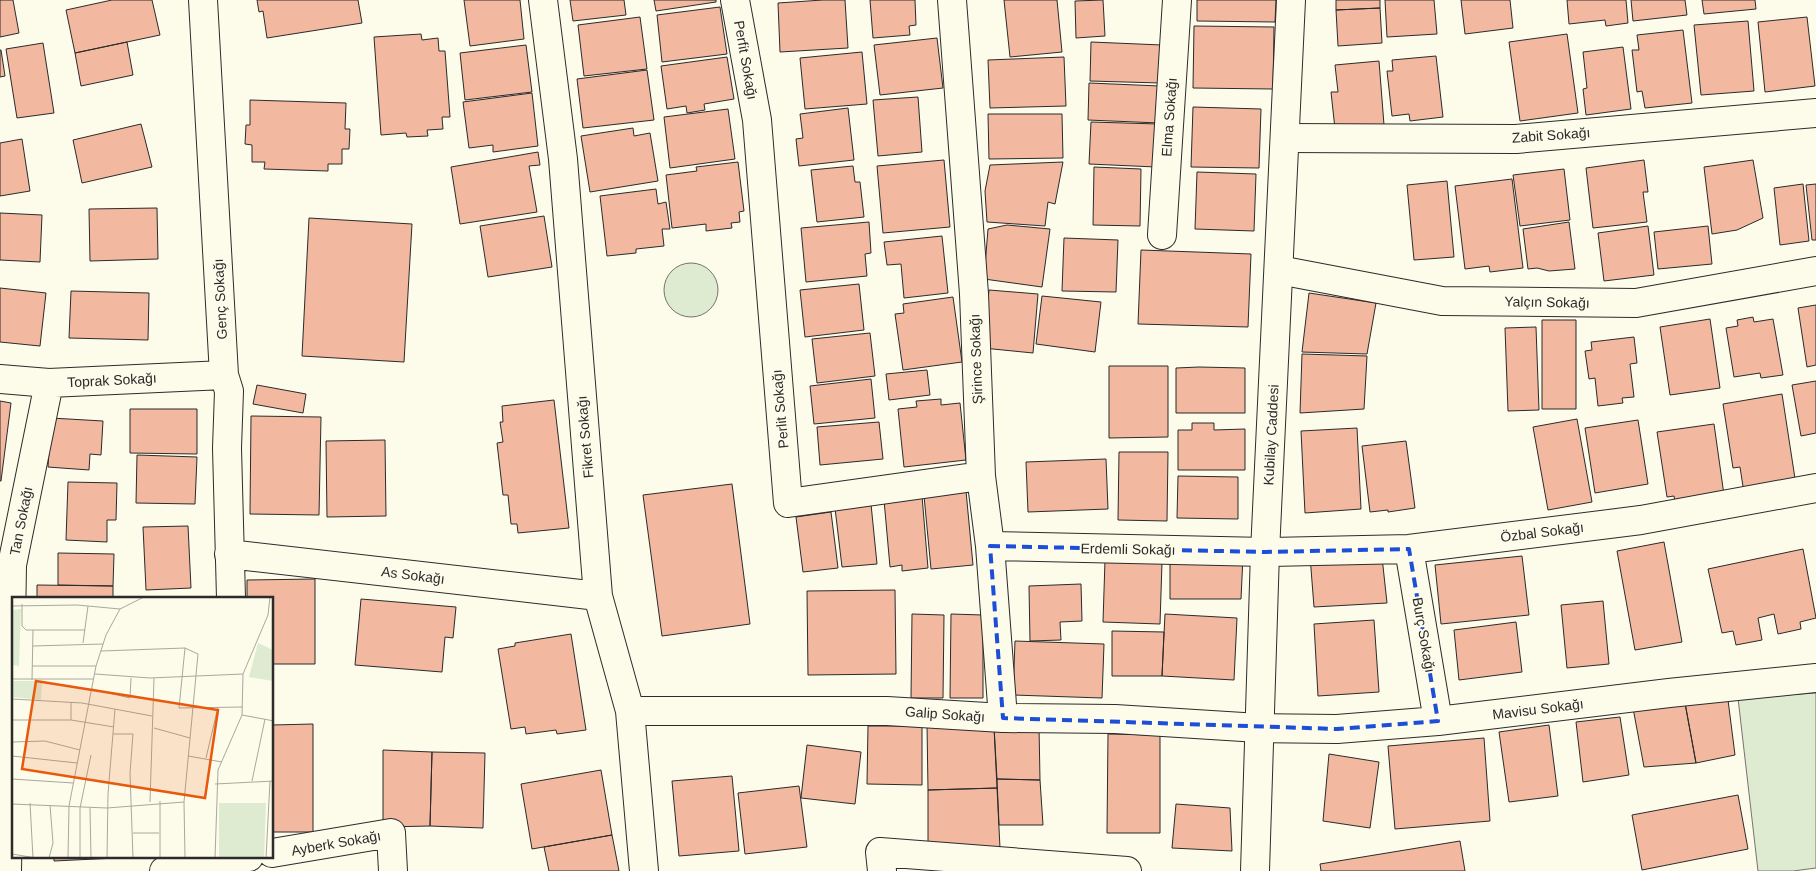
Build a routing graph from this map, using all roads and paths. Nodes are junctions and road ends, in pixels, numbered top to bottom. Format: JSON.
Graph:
{"nodes":[{"id":1,"x":203,"y":0,"type":"edge"},
{"id":2,"x":543,"y":0,"type":"edge"},
{"id":3,"x":735,"y":0,"type":"edge"},
{"id":4,"x":952,"y":0,"type":"edge"},
{"id":5,"x":1177,"y":0,"type":"edge"},
{"id":6,"x":1291,"y":0,"type":"edge"},
{"id":7,"x":1816,"y":113,"type":"edge"},
{"id":8,"x":757,"y":120,"type":"joint"},
{"id":9,"x":1285,"y":138,"type":"junction"},
{"id":10,"x":1162,"y":235,"type":"dead end"},
{"id":11,"x":1279,"y":270,"type":"junction"},
{"id":12,"x":1816,"y":272,"type":"edge"},
{"id":13,"x":224,"y":375,"type":"junction"},
{"id":14,"x":0,"y":379,"type":"edge"},
{"id":15,"x":48,"y":383,"type":"junction"},
{"id":16,"x":981,"y":476,"type":"junction"},
{"id":17,"x":1816,"y":488,"type":"edge"},
{"id":18,"x":990,"y":546,"type":"junction"},
{"id":19,"x":1409,"y":548,"type":"junction"},
{"id":20,"x":1266,"y":552,"type":"junction"},
{"id":21,"x":229,"y":554,"type":"junction"},
{"id":22,"x":598,"y":596,"type":"junction"},
{"id":23,"x":231,"y":597,"type":"edge"},
{"id":24,"x":1816,"y":678,"type":"edge"},
{"id":25,"x":630,"y":711,"type":"junction"},
{"id":26,"x":1003,"y":718,"type":"junction"},
{"id":27,"x":1438,"y":721,"type":"junction"},
{"id":28,"x":1259,"y":728,"type":"junction"},
{"id":29,"x":274,"y":853,"type":"edge"},
{"id":30,"x":243,"y":858,"type":"edge"},
{"id":31,"x":254,"y":858,"type":"edge"},
{"id":32,"x":7,"y":871,"type":"edge"},
{"id":33,"x":164,"y":871,"type":"edge"},
{"id":34,"x":255,"y":871,"type":"edge"},
{"id":35,"x":393,"y":871,"type":"edge"},
{"id":36,"x":644,"y":871,"type":"edge"},
{"id":37,"x":882,"y":871,"type":"edge"},
{"id":38,"x":1127,"y":871,"type":"edge"},
{"id":39,"x":1255,"y":871,"type":"edge"}],
"edges":[{"from":1,"to":13,"type":"street","name":"Genç Sokağı"},
{"from":2,"to":22,"type":"street","name":"Fikret Sokağı"},
{"from":3,"to":8,"type":"street","name":"Perfit Sokağı"},
{"from":4,"to":16,"type":"street","name":"Şirince Sokağı"},
{"from":5,"to":10,"type":"street","name":"Elma Sokağı"},
{"from":6,"to":9,"type":"street","name":"Kubilay Caddesi"},
{"from":7,"to":9,"type":"street","name":"Zabit Sokağı"},
{"from":8,"to":16,"type":"street","name":"Perlit Sokağı"},
{"from":9,"to":11,"type":"street","name":"Kubilay Caddesi"},
{"from":11,"to":12,"type":"street","name":"Yalçın Sokağı"},
{"from":11,"to":20,"type":"street","name":"Kubilay Caddesi"},
{"from":13,"to":15,"type":"street","name":"Toprak Sokağı"},
{"from":13,"to":21,"type":"street","name":"Genç Sokağı"},
{"from":14,"to":15,"type":"street","name":"Toprak Sokağı"},
{"from":15,"to":32,"type":"street","name":"Tan Sokağı"},
{"from":16,"to":18,"type":"street","name":"Şirince Sokağı"},
{"from":17,"to":19,"type":"street","name":"Özbal Sokağı"},
{"from":18,"to":20,"type":"street","name":"Erdemli Sokağı"},
{"from":18,"to":26,"type":"street","name":"Şirince Sokağı"},
{"from":19,"to":20,"type":"street","name":"Özbal Sokağı"},
{"from":19,"to":27,"type":"street","name":"Burç Sokağı"},
{"from":20,"to":28,"type":"street","name":"Kubilay Caddesi"},
{"from":21,"to":22,"type":"street","name":"As Sokağı"},
{"from":21,"to":23,"type":"street","name":"Genç Sokağı"},
{"from":22,"to":25,"type":"street","name":"Fikret Sokağı"},
{"from":24,"to":27,"type":"street","name":"Mavisu Sokağı"},
{"from":25,"to":26,"type":"street","name":"Galip Sokağı"},
{"from":25,"to":36,"type":"street","name":"Fikret Sokağı"},
{"from":26,"to":28,"type":"street","name":"Galip Sokağı"},
{"from":27,"to":28,"type":"street","name":"Mavisu Sokağı"},
{"from":28,"to":39,"type":"street","name":"Kubilay Caddesi"},
{"from":29,"to":35,"type":"street","name":"Ayberk Sokağı"},
{"from":30,"to":33,"type":"street"},
{"from":31,"to":34,"type":"street"},
{"from":37,"to":38,"type":"street"}]}
